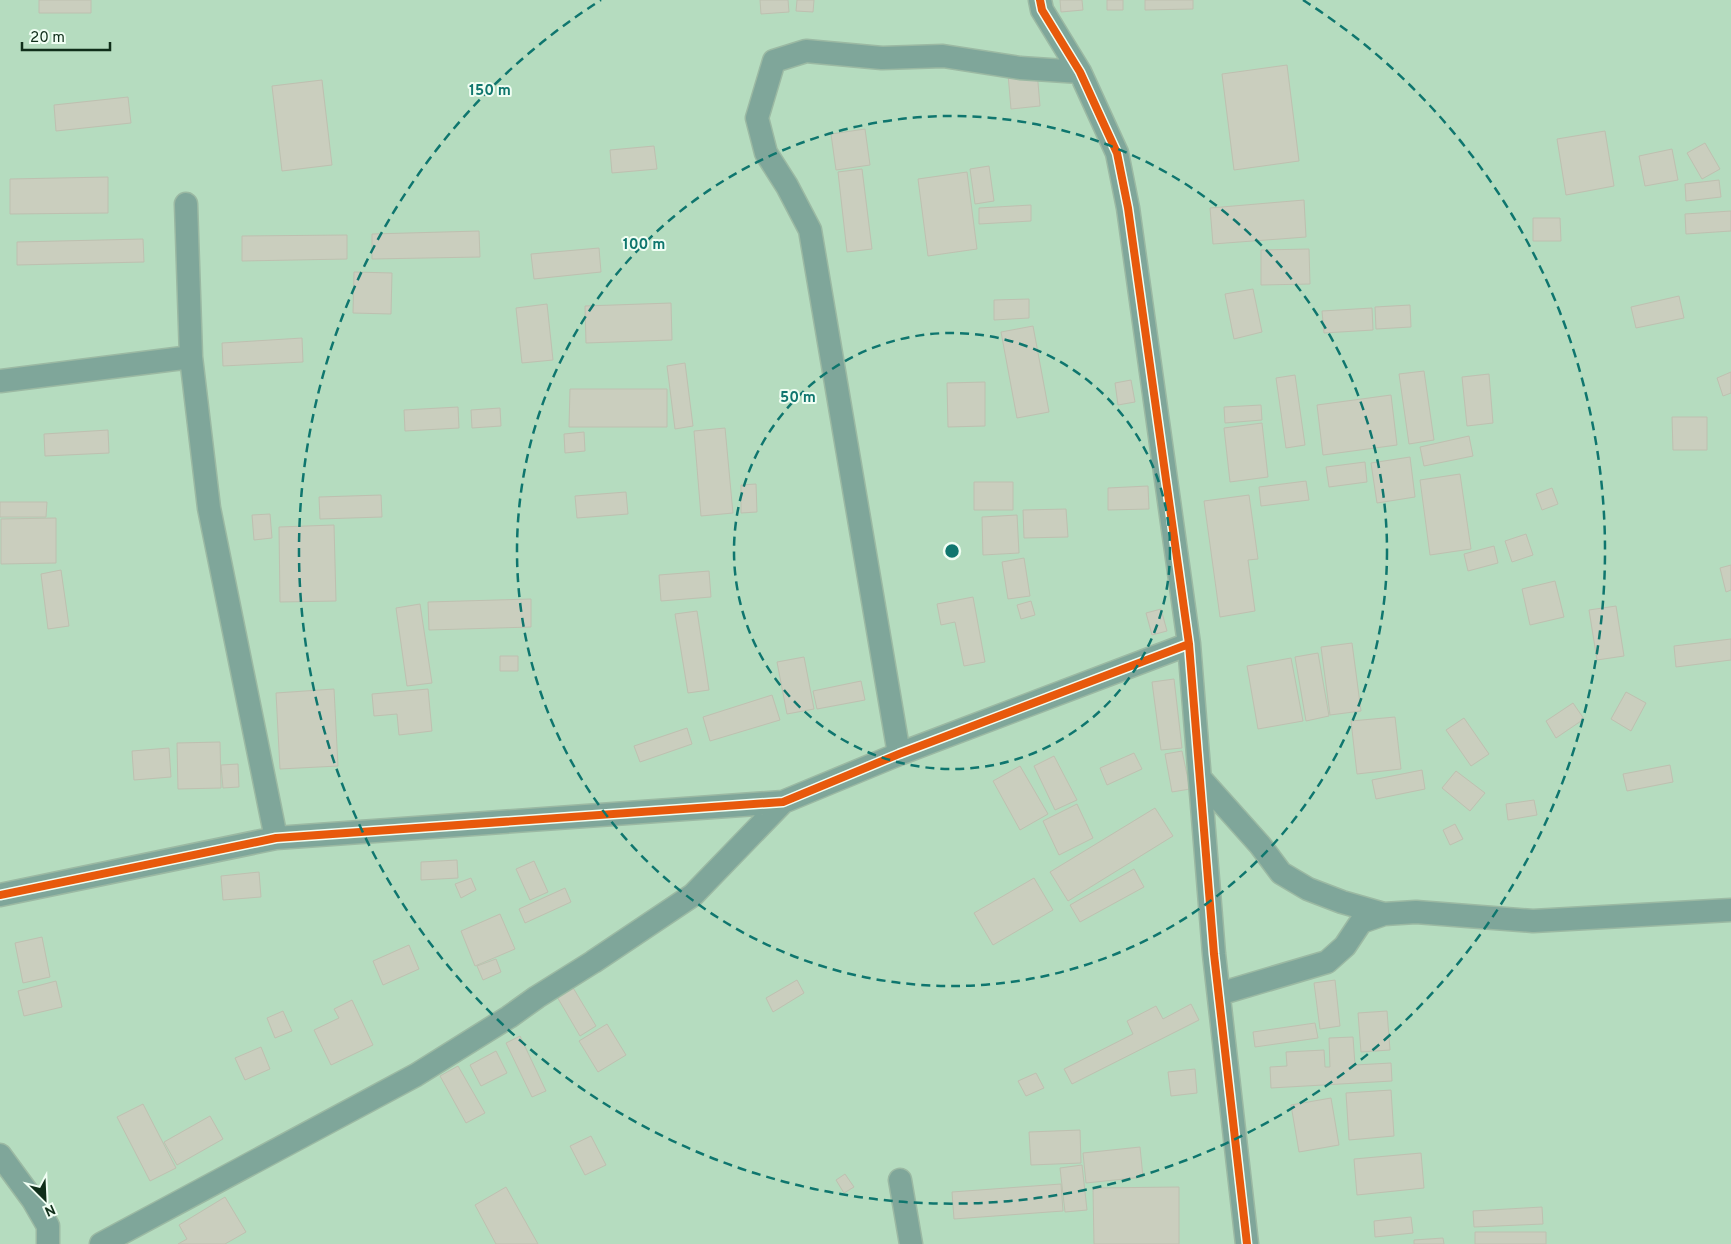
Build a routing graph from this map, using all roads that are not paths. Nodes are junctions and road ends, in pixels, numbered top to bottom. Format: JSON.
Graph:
{"nodes":[{"id":1,"x":1040,"y":0,"type":"edge"},
{"id":2,"x":1080,"y":72,"type":"junction"},
{"id":3,"x":186,"y":204,"type":"dead end"},
{"id":4,"x":191,"y":357,"type":"junction"},
{"id":5,"x":0,"y":381,"type":"edge"},
{"id":6,"x":1189,"y":644,"type":"junction"},
{"id":7,"x":899,"y":754,"type":"junction"},
{"id":8,"x":1200,"y":778,"type":"junction"},
{"id":9,"x":784,"y":802,"type":"junction"},
{"id":10,"x":276,"y":838,"type":"junction"},
{"id":11,"x":0,"y":895,"type":"edge"},
{"id":12,"x":1731,"y":910,"type":"edge"},
{"id":13,"x":1384,"y":914,"type":"junction"},
{"id":14,"x":1219,"y":994,"type":"junction"},
{"id":15,"x":0,"y":1155,"type":"edge"},
{"id":16,"x":900,"y":1180,"type":"dead end"},
{"id":17,"x":48,"y":1244,"type":"edge"},
{"id":18,"x":101,"y":1244,"type":"edge"},
{"id":19,"x":911,"y":1244,"type":"edge"},
{"id":20,"x":1247,"y":1244,"type":"edge"}],
"edges":[{"from":1,"to":2,"type":"street"},
{"from":2,"to":6,"type":"street"},
{"from":2,"to":7,"type":"street"},
{"from":3,"to":4,"type":"street"},
{"from":4,"to":5,"type":"street"},
{"from":4,"to":10,"type":"street"},
{"from":6,"to":7,"type":"street"},
{"from":6,"to":8,"type":"street"},
{"from":7,"to":9,"type":"street"},
{"from":8,"to":13,"type":"street"},
{"from":8,"to":14,"type":"street"},
{"from":9,"to":10,"type":"street"},
{"from":9,"to":18,"type":"street"},
{"from":10,"to":11,"type":"street"},
{"from":12,"to":13,"type":"street"},
{"from":13,"to":14,"type":"street"},
{"from":14,"to":20,"type":"street"},
{"from":15,"to":17,"type":"street"},
{"from":16,"to":19,"type":"street"}]}
